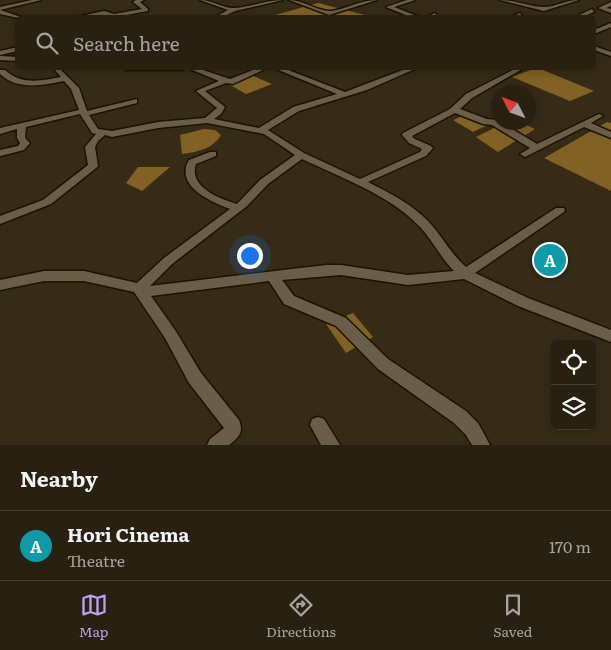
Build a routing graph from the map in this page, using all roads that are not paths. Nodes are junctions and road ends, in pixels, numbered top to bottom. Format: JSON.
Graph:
{"nodes":[{"id":1,"x":38,"y":0,"type":"edge"},
{"id":2,"x":141,"y":0,"type":"edge"},
{"id":3,"x":203,"y":0,"type":"edge"},
{"id":4,"x":252,"y":0,"type":"edge"},
{"id":5,"x":280,"y":0,"type":"edge"},
{"id":6,"x":292,"y":0,"type":"edge"},
{"id":7,"x":372,"y":0,"type":"edge"},
{"id":8,"x":412,"y":0,"type":"edge"},
{"id":9,"x":504,"y":0,"type":"edge"},
{"id":10,"x":576,"y":0,"type":"edge"},
{"id":11,"x":604,"y":0,"type":"edge"},
{"id":12,"x":611,"y":3,"type":"edge"},
{"id":13,"x":264,"y":5,"type":"junction"},
{"id":14,"x":0,"y":10,"type":"edge"},
{"id":15,"x":232,"y":10,"type":"junction"},
{"id":16,"x":611,"y":11,"type":"edge"},
{"id":17,"x":15,"y":15,"type":"edge"},
{"id":18,"x":90,"y":15,"type":"edge"},
{"id":19,"x":113,"y":15,"type":"edge"},
{"id":20,"x":124,"y":15,"type":"edge"},
{"id":21,"x":221,"y":15,"type":"edge"},
{"id":22,"x":236,"y":15,"type":"edge"},
{"id":23,"x":412,"y":15,"type":"edge"},
{"id":24,"x":596,"y":18,"type":"edge"},
{"id":25,"x":611,"y":24,"type":"edge"},
{"id":26,"x":596,"y":31,"type":"edge"},
{"id":27,"x":596,"y":49,"type":"edge"},
{"id":28,"x":15,"y":50,"type":"edge"},
{"id":29,"x":0,"y":53,"type":"edge"},
{"id":30,"x":611,"y":54,"type":"edge"},
{"id":31,"x":0,"y":58,"type":"edge"},
{"id":32,"x":15,"y":59,"type":"edge"},
{"id":33,"x":58,"y":70,"type":"edge"},
{"id":34,"x":197,"y":70,"type":"edge"},
{"id":35,"x":259,"y":70,"type":"edge"},
{"id":36,"x":283,"y":70,"type":"edge"},
{"id":37,"x":408,"y":70,"type":"edge"},
{"id":38,"x":517,"y":70,"type":"edge"},
{"id":39,"x":2,"y":72,"type":"dead end"},
{"id":40,"x":67,"y":78,"type":"junction"},
{"id":41,"x":225,"y":81,"type":"junction"},
{"id":42,"x":344,"y":94,"type":"junction"},
{"id":43,"x":134,"y":101,"type":"dead end"},
{"id":44,"x":455,"y":110,"type":"junction"},
{"id":45,"x":83,"y":112,"type":"junction"},
{"id":46,"x":599,"y":116,"type":"dead end"},
{"id":47,"x":207,"y":120,"type":"junction"},
{"id":48,"x":585,"y":124,"type":"junction"},
{"id":49,"x":22,"y":127,"type":"junction"},
{"id":50,"x":262,"y":130,"type":"junction"},
{"id":51,"x":0,"y":131,"type":"edge"},
{"id":52,"x":104,"y":134,"type":"junction"},
{"id":53,"x":611,"y":135,"type":"edge"},
{"id":54,"x":537,"y":148,"type":"junction"},
{"id":55,"x":0,"y":153,"type":"edge"},
{"id":56,"x":213,"y":154,"type":"dead end"},
{"id":57,"x":525,"y":154,"type":"dead end"},
{"id":58,"x":301,"y":155,"type":"junction"},
{"id":59,"x":361,"y":182,"type":"junction"},
{"id":60,"x":238,"y":208,"type":"junction"},
{"id":61,"x":560,"y":210,"type":"dead end"},
{"id":62,"x":0,"y":220,"type":"edge"},
{"id":63,"x":465,"y":274,"type":"junction"},
{"id":64,"x":273,"y":277,"type":"junction"},
{"id":65,"x":0,"y":284,"type":"edge"},
{"id":66,"x":138,"y":289,"type":"junction"},
{"id":67,"x":611,"y":336,"type":"edge"},
{"id":68,"x":318,"y":425,"type":"dead end"},
{"id":69,"x":216,"y":445,"type":"edge"},
{"id":70,"x":332,"y":445,"type":"edge"},
{"id":71,"x":481,"y":445,"type":"edge"}],
"edges":[{"from":1,"to":14,"type":"street"},
{"from":2,"to":20,"type":"street"},
{"from":3,"to":15,"type":"street"},
{"from":4,"to":13,"type":"street"},
{"from":5,"to":13,"type":"street"},
{"from":6,"to":7,"type":"street"},
{"from":8,"to":23,"type":"street"},
{"from":9,"to":10,"type":"street"},
{"from":11,"to":12,"type":"street"},
{"from":12,"to":16,"type":"street"},
{"from":13,"to":15,"type":"street"},
{"from":13,"to":22,"type":"street"},
{"from":14,"to":17,"type":"street"},
{"from":15,"to":21,"type":"street"},
{"from":18,"to":19,"type":"street"},
{"from":24,"to":25,"type":"street"},
{"from":25,"to":26,"type":"street"},
{"from":27,"to":30,"type":"street"},
{"from":28,"to":29,"type":"street"},
{"from":31,"to":32,"type":"street"},
{"from":33,"to":40,"type":"street"},
{"from":34,"to":41,"type":"street"},
{"from":35,"to":41,"type":"street"},
{"from":36,"to":42,"type":"street"},
{"from":37,"to":42,"type":"street"},
{"from":38,"to":44,"type":"street"},
{"from":39,"to":40,"type":"street"},
{"from":40,"to":45,"type":"street"},
{"from":41,"to":47,"type":"street"},
{"from":42,"to":50,"type":"street"},
{"from":43,"to":45,"type":"street"},
{"from":44,"to":54,"type":"street"},
{"from":44,"to":59,"type":"street"},
{"from":45,"to":49,"type":"street"},
{"from":45,"to":52,"type":"street"},
{"from":46,"to":48,"type":"street"},
{"from":47,"to":50,"type":"street"},
{"from":47,"to":52,"type":"street"},
{"from":48,"to":53,"type":"street"},
{"from":48,"to":54,"type":"street"},
{"from":49,"to":51,"type":"street"},
{"from":49,"to":55,"type":"street"},
{"from":50,"to":58,"type":"street"},
{"from":52,"to":62,"type":"street"},
{"from":54,"to":57,"type":"street"},
{"from":56,"to":60,"type":"street"},
{"from":58,"to":59,"type":"street"},
{"from":58,"to":60,"type":"street"},
{"from":59,"to":63,"type":"street"},
{"from":60,"to":66,"type":"street"},
{"from":61,"to":63,"type":"street"},
{"from":63,"to":64,"type":"street"},
{"from":63,"to":67,"type":"street"},
{"from":64,"to":66,"type":"street"},
{"from":64,"to":71,"type":"street"},
{"from":65,"to":66,"type":"street"},
{"from":66,"to":69,"type":"street"},
{"from":68,"to":70,"type":"street"}]}
